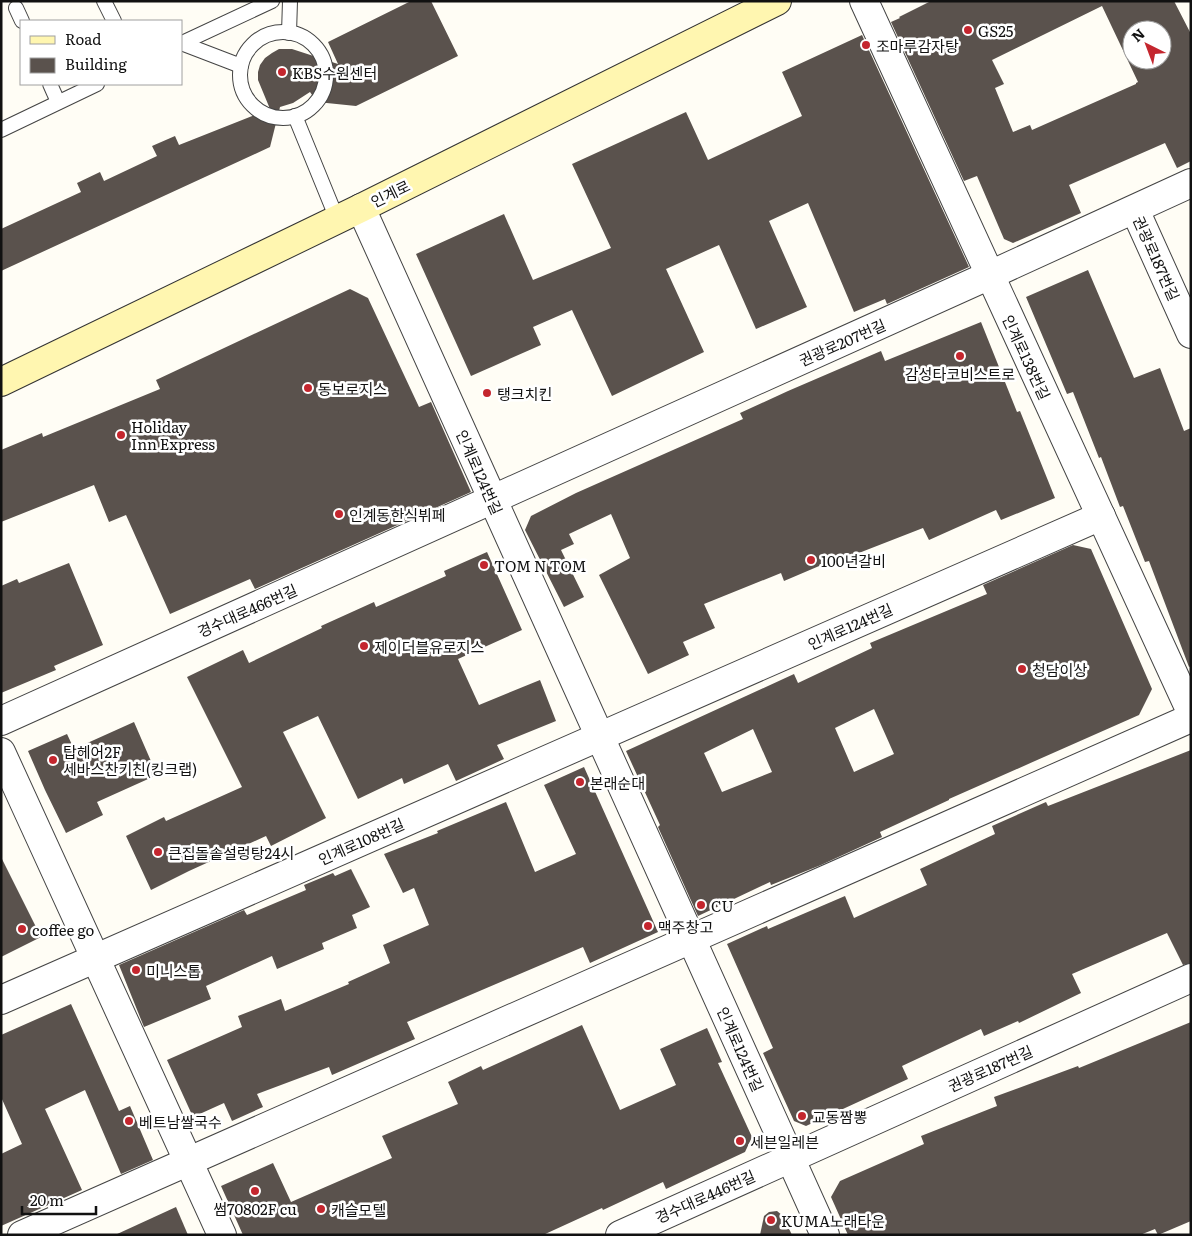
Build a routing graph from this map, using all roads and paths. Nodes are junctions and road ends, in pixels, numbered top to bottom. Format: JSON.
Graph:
{"nodes":[{"id":1,"x":104,"y":1,"type":"edge"},
{"id":2,"x":272,"y":1,"type":"edge"},
{"id":3,"x":290,"y":1,"type":"edge"},
{"id":4,"x":777,"y":1,"type":"edge"},
{"id":5,"x":864,"y":1,"type":"edge"},
{"id":6,"x":114,"y":20,"type":"edge"},
{"id":7,"x":289,"y":33,"type":"junction"},
{"id":8,"x":182,"y":43,"type":"edge"},
{"id":9,"x":182,"y":43,"type":"edge"},
{"id":10,"x":242,"y":66,"type":"junction"},
{"id":11,"x":50,"y":85,"type":"edge"},
{"id":12,"x":95,"y":85,"type":"edge"},
{"id":13,"x":58,"y":102,"type":"junction"},
{"id":14,"x":295,"y":116,"type":"junction"},
{"id":15,"x":1,"y":130,"type":"edge"},
{"id":16,"x":1191,"y":183,"type":"edge"},
{"id":17,"x":361,"y":208,"type":"junction"},
{"id":18,"x":1135,"y":210,"type":"junction"},
{"id":19,"x":337,"y":219,"type":"junction"},
{"id":20,"x":990,"y":275,"type":"junction"},
{"id":21,"x":1191,"y":334,"type":"edge"},
{"id":22,"x":1,"y":382,"type":"edge"},
{"id":23,"x":493,"y":499,"type":"junction"},
{"id":24,"x":1101,"y":516,"type":"junction"},
{"id":25,"x":1191,"y":712,"type":"edge"},
{"id":26,"x":1191,"y":718,"type":"edge"},
{"id":27,"x":1,"y":721,"type":"edge"},
{"id":28,"x":600,"y":737,"type":"junction"},
{"id":29,"x":1,"y":752,"type":"edge"},
{"id":30,"x":691,"y":939,"type":"junction"},
{"id":31,"x":96,"y":958,"type":"junction"},
{"id":32,"x":1191,"y":978,"type":"edge"},
{"id":33,"x":1,"y":1000,"type":"edge"},
{"id":34,"x":790,"y":1158,"type":"junction"},
{"id":35,"x":189,"y":1161,"type":"junction"},
{"id":36,"x":22,"y":1235,"type":"edge"},
{"id":37,"x":222,"y":1235,"type":"edge"},
{"id":38,"x":620,"y":1235,"type":"edge"},
{"id":39,"x":825,"y":1235,"type":"edge"}],
"edges":[{"from":1,"to":6,"type":"lane"},
{"from":2,"to":8,"type":"lane"},
{"from":3,"to":7,"type":"lane"},
{"from":4,"to":17,"type":"street","name":"인계로"},
{"from":5,"to":20,"type":"street","name":"인계로138번길"},
{"from":7,"to":10,"type":"lane"},
{"from":7,"to":14,"type":"lane"},
{"from":9,"to":10,"type":"lane"},
{"from":10,"to":14,"type":"lane"},
{"from":11,"to":13,"type":"lane"},
{"from":12,"to":13,"type":"lane"},
{"from":13,"to":15,"type":"lane"},
{"from":14,"to":19,"type":"lane"},
{"from":16,"to":18,"type":"street","name":"권광로207번길"},
{"from":17,"to":19,"type":"street","name":"인계로"},
{"from":17,"to":23,"type":"street","name":"인계로124번길"},
{"from":18,"to":20,"type":"street","name":"권광로207번길"},
{"from":18,"to":21,"type":"street","name":"권광로187번길"},
{"from":19,"to":22,"type":"street","name":"인계로"},
{"from":20,"to":23,"type":"street","name":"권광로207번길"},
{"from":20,"to":24,"type":"street","name":"인계로138번길"},
{"from":23,"to":27,"type":"street","name":"경수대로466번길"},
{"from":23,"to":28,"type":"street","name":"인계로124번길"},
{"from":24,"to":25,"type":"street","name":"인계로138번길"},
{"from":24,"to":28,"type":"street","name":"인계로124번길"},
{"from":26,"to":30,"type":"street"},
{"from":28,"to":30,"type":"street","name":"인계로124번길"},
{"from":28,"to":31,"type":"street","name":"인계로108번길"},
{"from":29,"to":31,"type":"street"},
{"from":30,"to":34,"type":"street","name":"인계로124번길"},
{"from":30,"to":35,"type":"street"},
{"from":31,"to":33,"type":"street","name":"인계로108번길"},
{"from":31,"to":35,"type":"street"},
{"from":32,"to":34,"type":"street","name":"권광로187번길"},
{"from":34,"to":38,"type":"street","name":"경수대로446번길"},
{"from":34,"to":39,"type":"street","name":"인계로124번길"},
{"from":35,"to":36,"type":"street"},
{"from":35,"to":37,"type":"street"}]}
